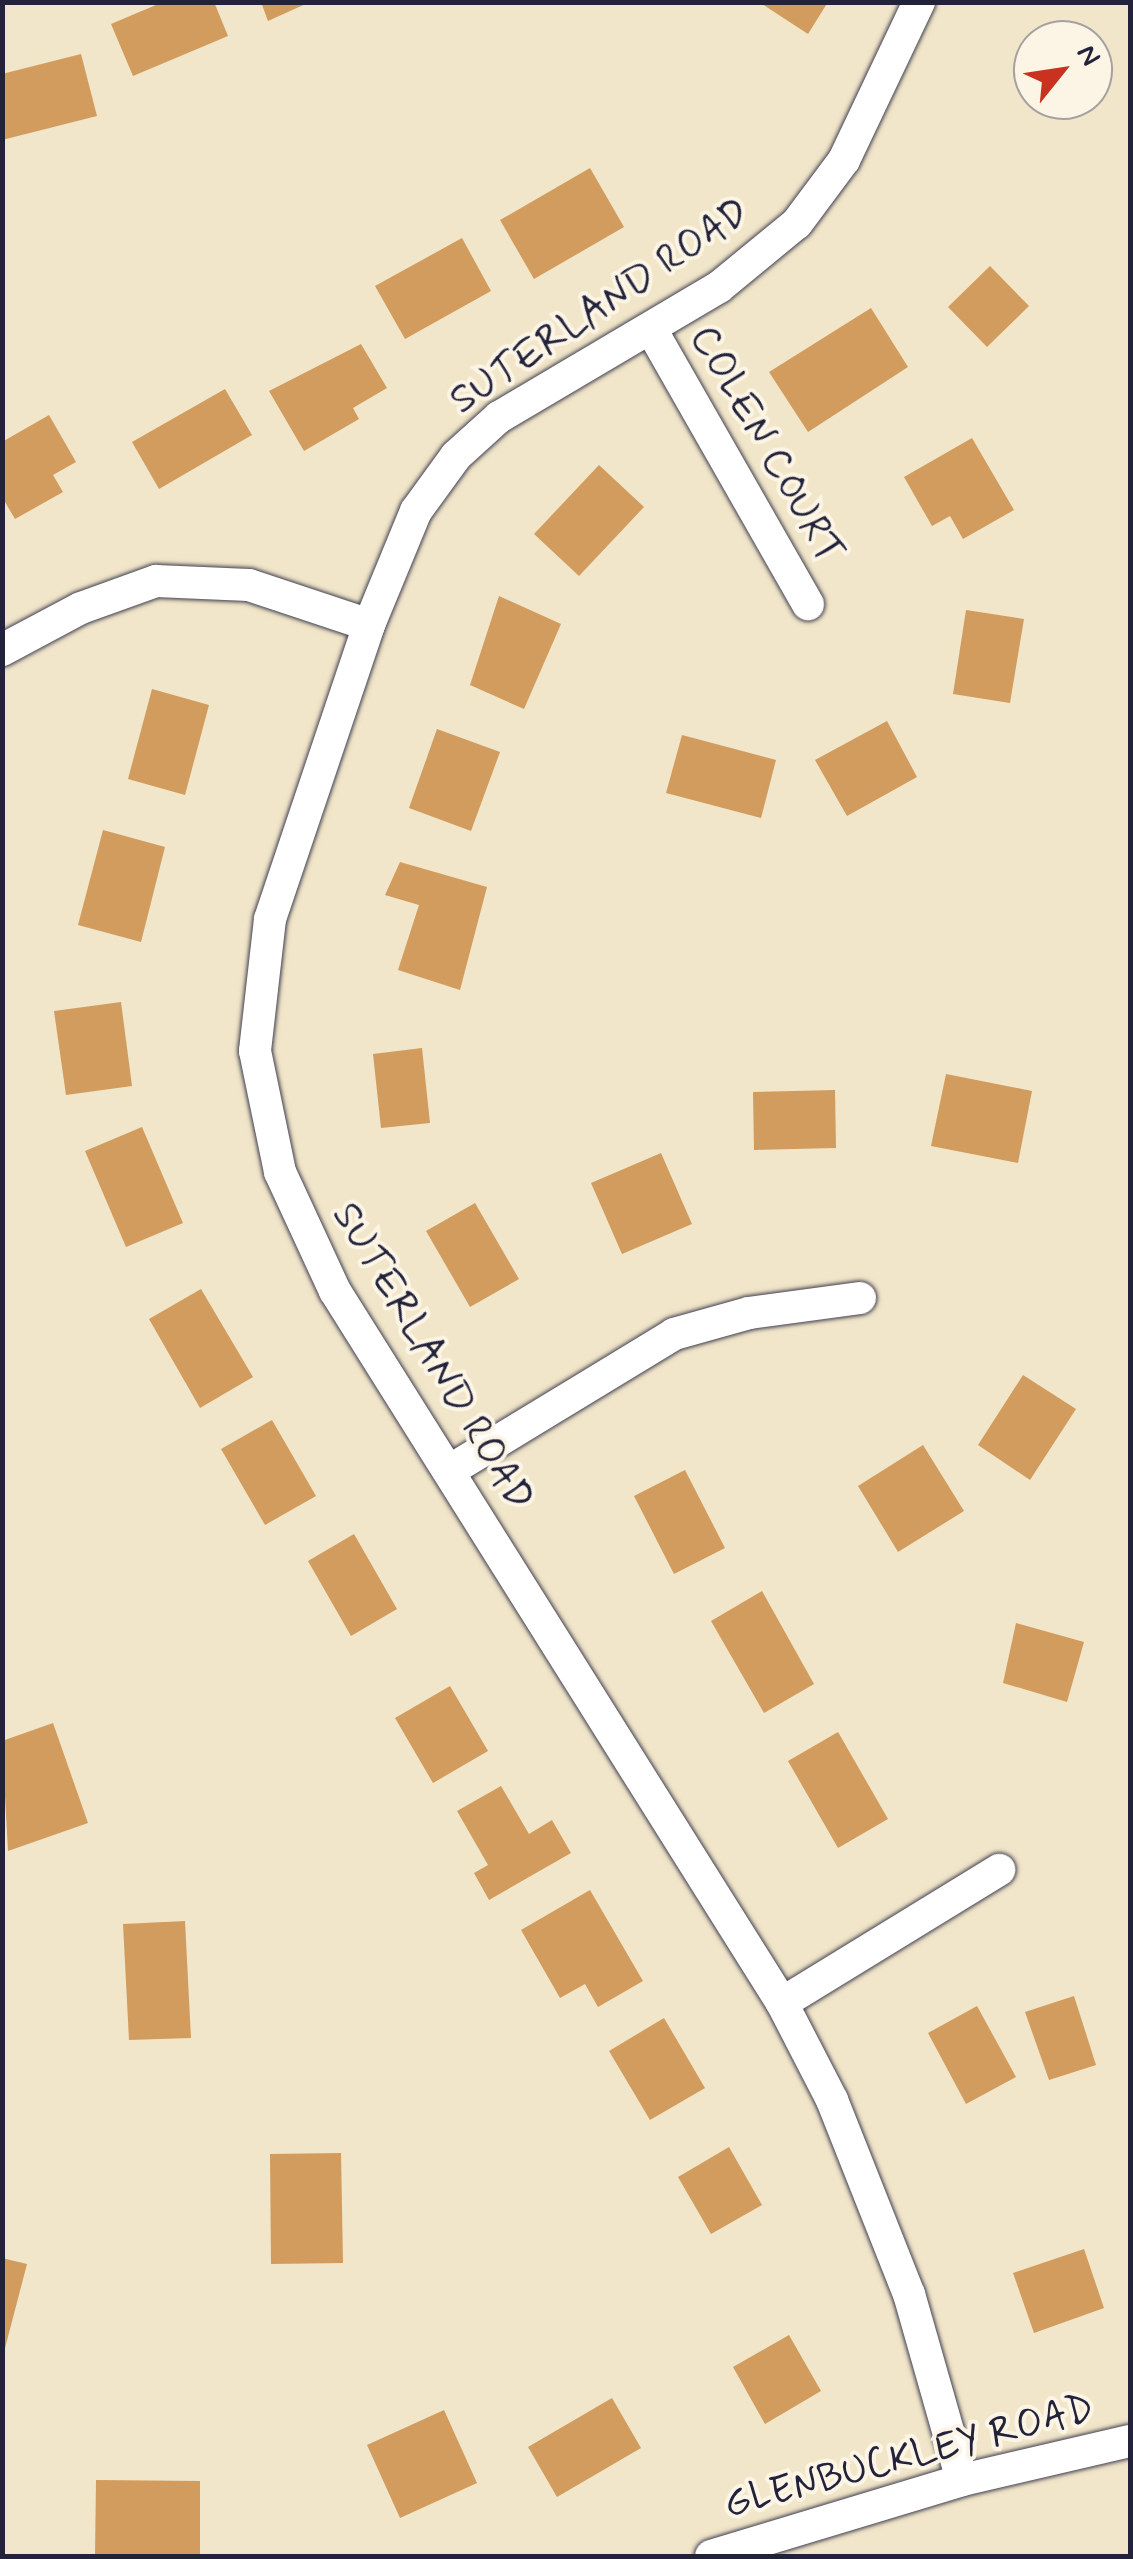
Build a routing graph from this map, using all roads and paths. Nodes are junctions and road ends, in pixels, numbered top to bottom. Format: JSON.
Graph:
{"nodes":[{"id":1,"x":919,"y":2,"type":"edge"},
{"id":2,"x":651,"y":329,"type":"junction"},
{"id":3,"x":808,"y":604,"type":"dead end"},
{"id":4,"x":369,"y":625,"type":"junction"},
{"id":5,"x":2,"y":650,"type":"edge"},
{"id":6,"x":860,"y":1298,"type":"dead end"},
{"id":7,"x":449,"y":1471,"type":"junction"},
{"id":8,"x":999,"y":1870,"type":"dead end"},
{"id":9,"x":782,"y":2003,"type":"junction"},
{"id":10,"x":1130,"y":2441,"type":"edge"},
{"id":11,"x":962,"y":2480,"type":"junction"},
{"id":12,"x":711,"y":2556,"type":"edge"}],
"edges":[{"from":1,"to":2,"type":"street","name":"SUTERLAND ROAD"},
{"from":2,"to":3,"type":"street","name":"COLEN COURT"},
{"from":2,"to":4,"type":"street","name":"SUTERLAND ROAD"},
{"from":4,"to":5,"type":"street"},
{"from":4,"to":7,"type":"street","name":"SUTERLAND ROAD"},
{"from":6,"to":7,"type":"street"},
{"from":7,"to":9,"type":"street","name":"SUTERLAND ROAD"},
{"from":8,"to":9,"type":"street"},
{"from":9,"to":11,"type":"street","name":"SUTERLAND ROAD"},
{"from":10,"to":11,"type":"street","name":"GLENBUCKLEY ROAD"},
{"from":11,"to":12,"type":"street","name":"GLENBUCKLEY ROAD"}]}
